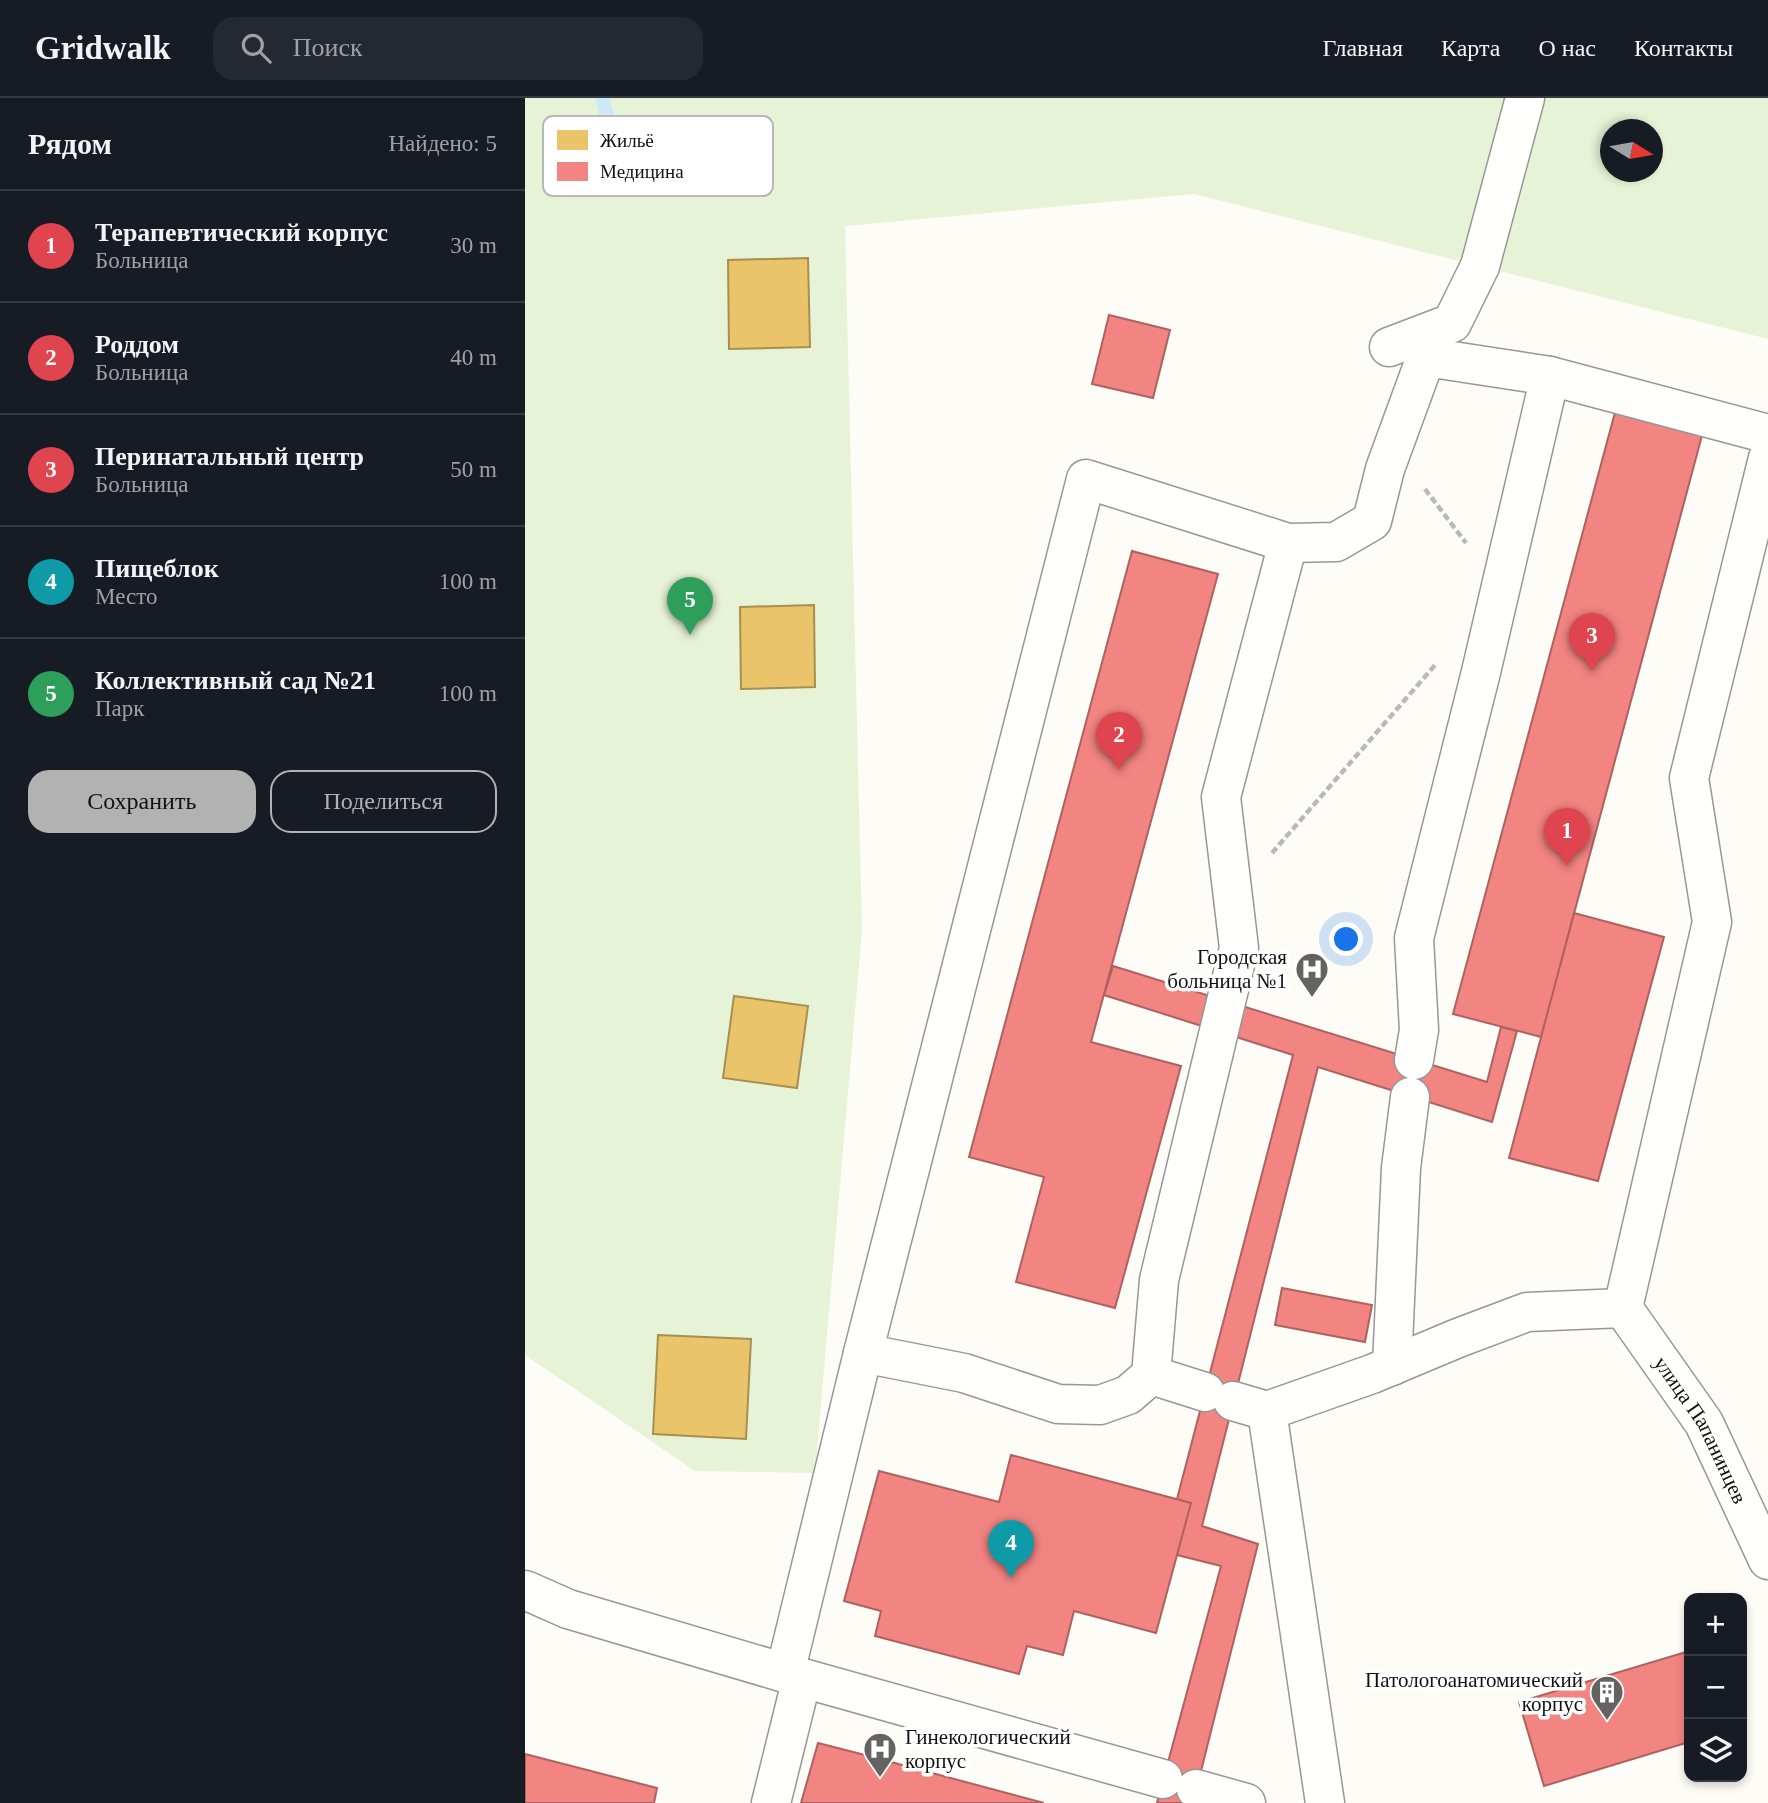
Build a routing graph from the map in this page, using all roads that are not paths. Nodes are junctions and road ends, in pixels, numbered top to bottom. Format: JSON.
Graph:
{"nodes":[{"id":1,"x":1525,"y":98,"type":"edge"},
{"id":2,"x":1388,"y":347,"type":"dead end"},
{"id":3,"x":1550,"y":376,"type":"junction"},
{"id":4,"x":1768,"y":434,"type":"edge"},
{"id":5,"x":1768,"y":458,"type":"edge"},
{"id":6,"x":1288,"y":543,"type":"junction"},
{"id":7,"x":1414,"y":1060,"type":"dead end"},
{"id":8,"x":1410,"y":1097,"type":"dead end"},
{"id":9,"x":1623,"y":1308,"type":"junction"},
{"id":10,"x":863,"y":1353,"type":"junction"},
{"id":11,"x":1392,"y":1366,"type":"junction"},
{"id":12,"x":1151,"y":1375,"type":"junction"},
{"id":13,"x":1235,"y":1401,"type":"junction"},
{"id":14,"x":1768,"y":1560,"type":"edge"},
{"id":15,"x":525,"y":1590,"type":"edge"},
{"id":16,"x":793,"y":1676,"type":"junction"},
{"id":17,"x":771,"y":1803,"type":"edge"},
{"id":18,"x":1247,"y":1803,"type":"edge"},
{"id":19,"x":1325,"y":1803,"type":"edge"}],
"edges":[{"from":1,"to":2,"type":"street"},
{"from":3,"to":4,"type":"street"},
{"from":3,"to":6,"type":"street"},
{"from":3,"to":7,"type":"street"},
{"from":5,"to":9,"type":"street"},
{"from":6,"to":10,"type":"street"},
{"from":6,"to":12,"type":"street"},
{"from":8,"to":11,"type":"street"},
{"from":9,"to":11,"type":"street"},
{"from":9,"to":14,"type":"street","name":"улица Папанинцев"},
{"from":10,"to":12,"type":"street"},
{"from":10,"to":16,"type":"street"},
{"from":11,"to":13,"type":"street"},
{"from":12,"to":13,"type":"street"},
{"from":13,"to":19,"type":"street"},
{"from":15,"to":16,"type":"street"},
{"from":16,"to":17,"type":"street"},
{"from":16,"to":18,"type":"street"}]}
